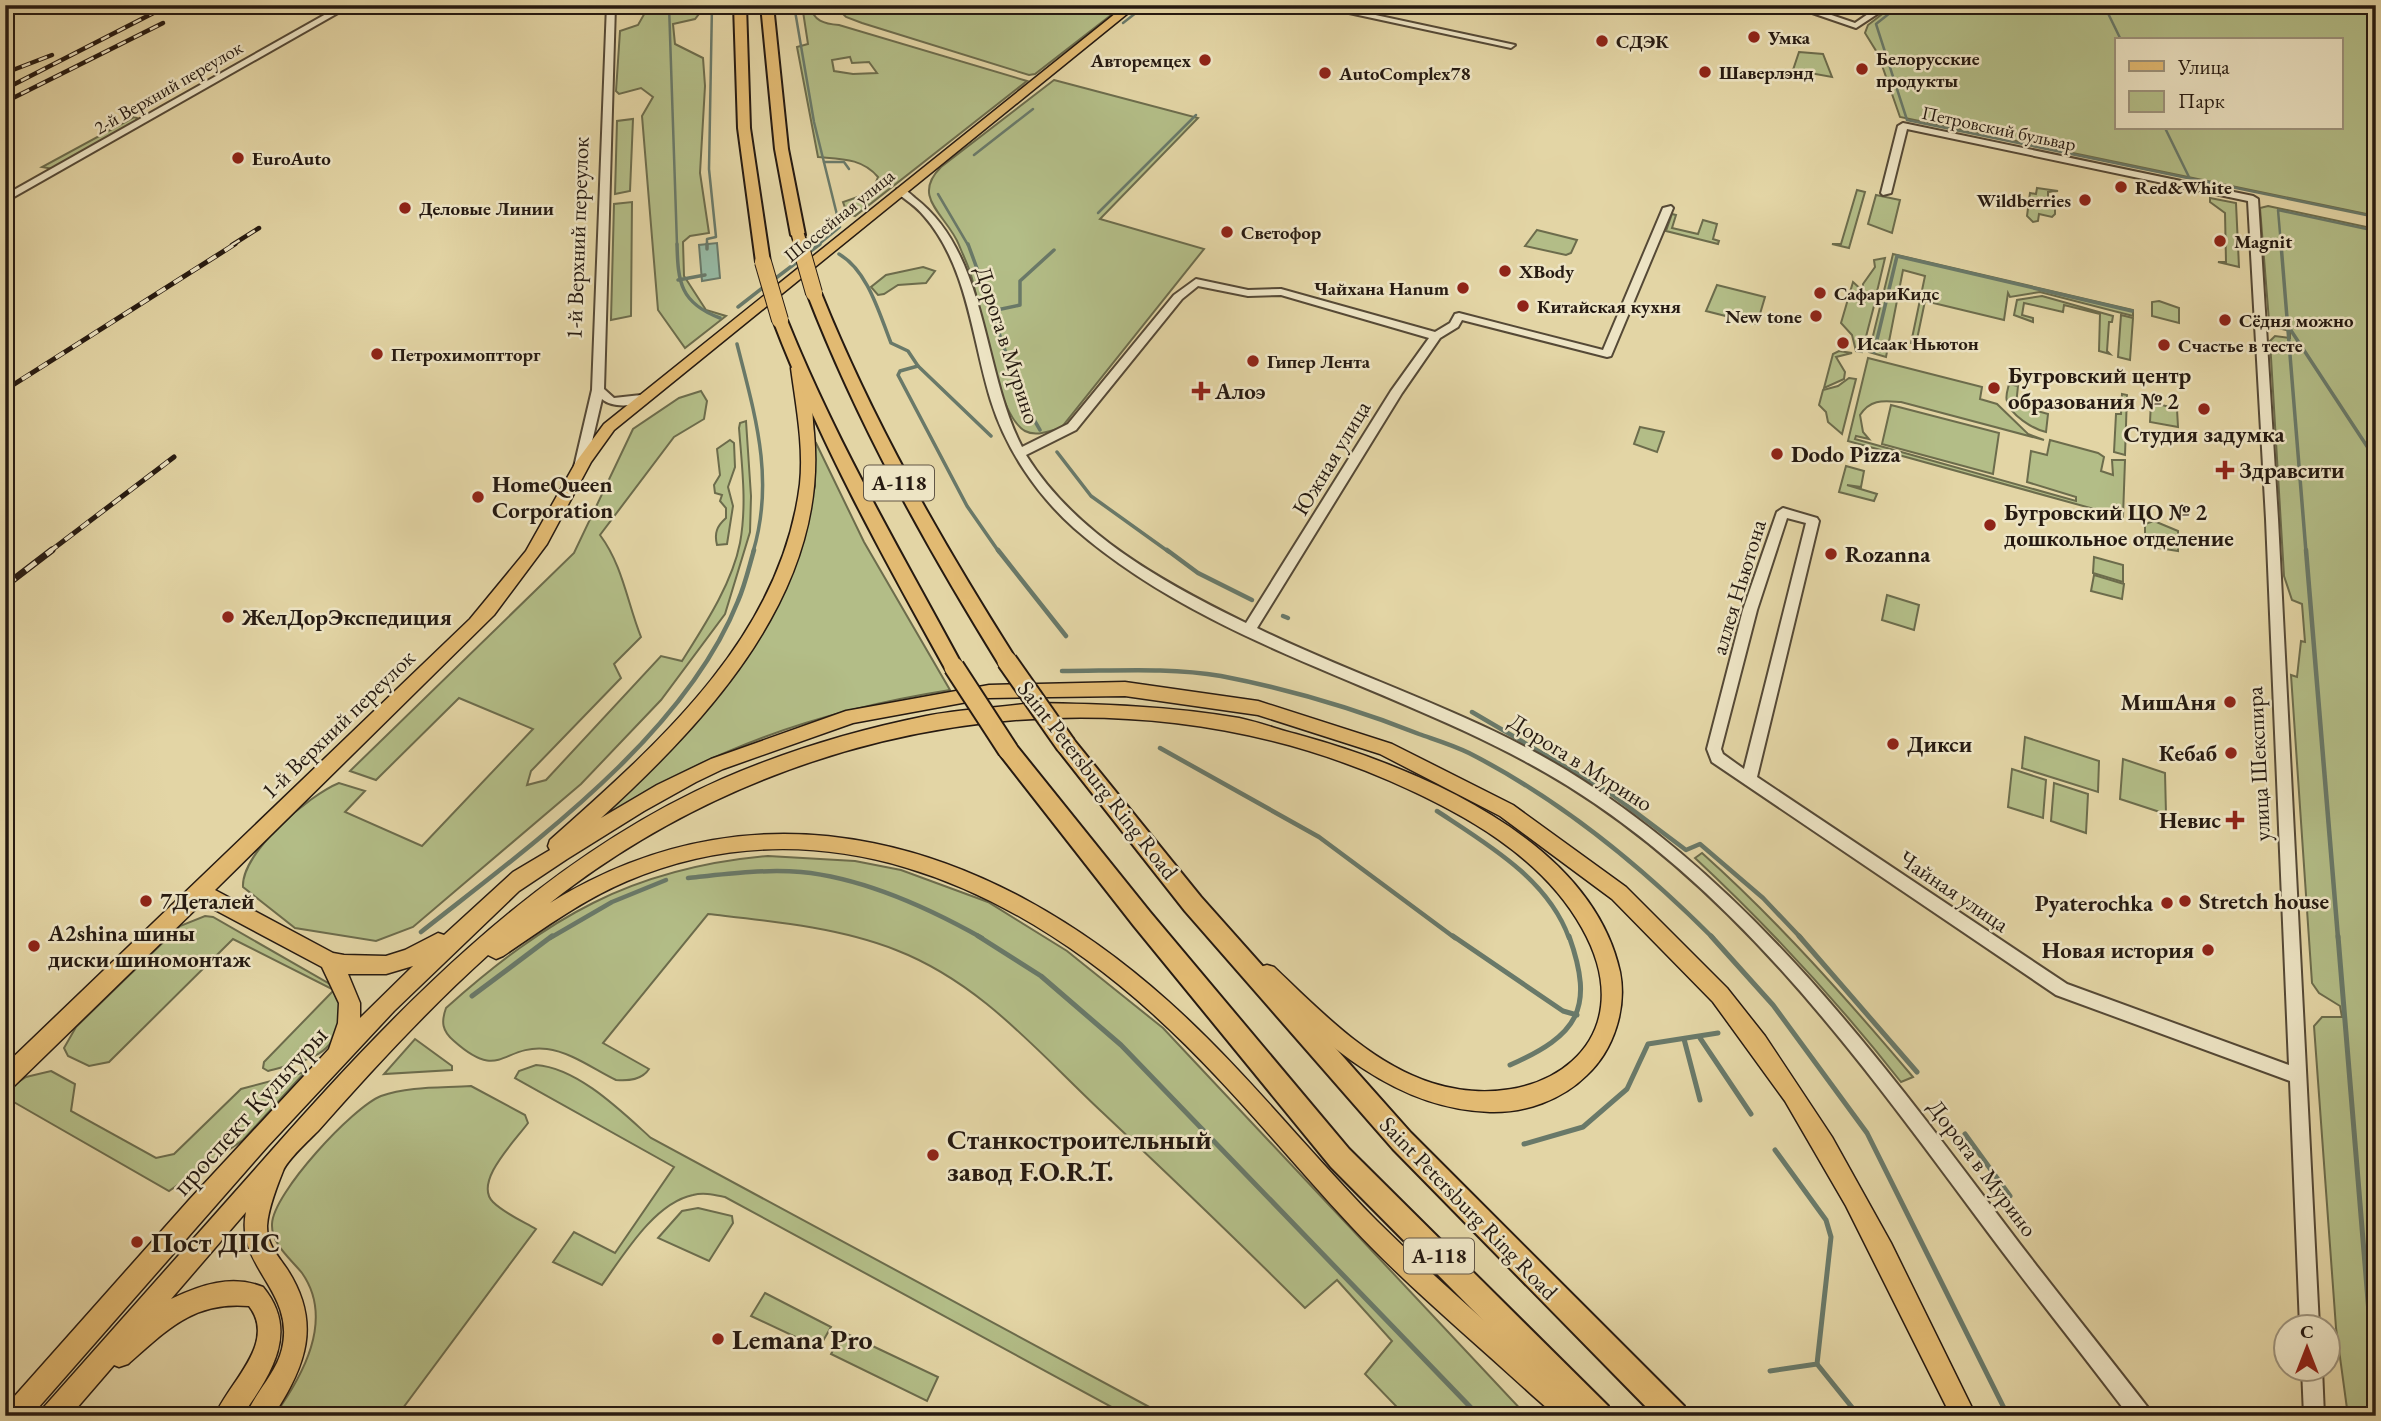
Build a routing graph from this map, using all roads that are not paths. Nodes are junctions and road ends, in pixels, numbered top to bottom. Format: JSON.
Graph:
{"nodes":[{"id":1,"x":348,"y":5,"type":"edge"},
{"id":2,"x":611,"y":5,"type":"edge"},
{"id":3,"x":740,"y":5,"type":"edge"},
{"id":4,"x":767,"y":5,"type":"edge"},
{"id":5,"x":1133,"y":5,"type":"edge"},
{"id":6,"x":1316,"y":5,"type":"edge"},
{"id":7,"x":1793,"y":5,"type":"edge"},
{"id":8,"x":1886,"y":5,"type":"edge"},
{"id":9,"x":1511,"y":45,"type":"dead end"},
{"id":10,"x":900,"y":191,"type":"junction"},
{"id":11,"x":1886,"y":193,"type":"dead end"},
{"id":12,"x":5,"y":199,"type":"edge"},
{"id":13,"x":2253,"y":200,"type":"joint"},
{"id":14,"x":1668,"y":208,"type":"dead end"},
{"id":15,"x":1436,"y":336,"type":"junction"},
{"id":16,"x":798,"y":368,"type":"junction"},
{"id":17,"x":598,"y":390,"type":"junction"},
{"id":18,"x":642,"y":399,"type":"junction"},
{"id":19,"x":1020,"y":453,"type":"junction"},
{"id":20,"x":580,"y":467,"type":"junction"},
{"id":21,"x":1249,"y":630,"type":"junction"},
{"id":22,"x":1007,"y":661,"type":"joint"},
{"id":23,"x":1066,"y":745,"type":"joint"},
{"id":24,"x":1717,"y":758,"type":"joint"},
{"id":25,"x":1749,"y":779,"type":"junction"},
{"id":26,"x":511,"y":886,"type":"junction"},
{"id":27,"x":200,"y":892,"type":"junction"},
{"id":28,"x":1193,"y":904,"type":"junction"},
{"id":29,"x":486,"y":909,"type":"junction"},
{"id":30,"x":329,"y":961,"type":"junction"},
{"id":31,"x":443,"y":985,"type":"junction"},
{"id":32,"x":332,"y":1061,"type":"junction"},
{"id":33,"x":2298,"y":1076,"type":"junction"},
{"id":34,"x":5,"y":1080,"type":"edge"},
{"id":35,"x":279,"y":1159,"type":"junction"},
{"id":36,"x":2309,"y":1312,"type":"edge"},
{"id":37,"x":2313,"y":1382,"type":"edge"},
{"id":38,"x":71,"y":1395,"type":"junction"},
{"id":39,"x":15,"y":1411,"type":"edge"},
{"id":40,"x":53,"y":1416,"type":"edge"},
{"id":41,"x":228,"y":1416,"type":"edge"},
{"id":42,"x":258,"y":1416,"type":"edge"},
{"id":43,"x":1575,"y":1416,"type":"edge"},
{"id":44,"x":1598,"y":1416,"type":"edge"},
{"id":45,"x":1674,"y":1416,"type":"edge"},
{"id":46,"x":1964,"y":1416,"type":"edge"},
{"id":47,"x":2142,"y":1416,"type":"edge"},
{"id":48,"x":2314,"y":1416,"type":"edge"}],
"edges":[{"from":1,"to":12,"type":"street","name":"2-й Верхний переулок"},
{"from":2,"to":17,"type":"street","name":"1-й Верхний переулок"},
{"from":3,"to":16,"type":"highway","number":"А-118","bridge":true},
{"from":4,"to":22,"type":"highway","name":"Saint Petersburg Ring Road","number":"А-118","bridge":true},
{"from":5,"to":10,"type":"main road","name":"Шоссейная улица"},
{"from":6,"to":9,"type":"street"},
{"from":7,"to":8,"type":"street"},
{"from":10,"to":18,"type":"main road","name":"Шоссейная улица"},
{"from":10,"to":19,"type":"street","name":"Дорога в Мурино"},
{"from":11,"to":13,"type":"street","name":"Петровский бульвар"},
{"from":13,"to":33,"type":"street","name":"улица Шекспира"},
{"from":14,"to":15,"type":"street","name":"Южная улица"},
{"from":15,"to":19,"type":"street"},
{"from":15,"to":21,"type":"street","name":"Южная улица"},
{"from":16,"to":26,"type":"main road"},
{"from":16,"to":44,"type":"highway","number":"А-118","bridge":true},
{"from":17,"to":18,"type":"street"},
{"from":17,"to":20,"type":"street","name":"1-й Верхний переулок"},
{"from":18,"to":20,"type":"main road","name":"Шоссейная улица"},
{"from":19,"to":21,"type":"street","name":"Дорога в Мурино"},
{"from":20,"to":27,"type":"main road","name":"1-й Верхний переулок"},
{"from":21,"to":47,"type":"street","name":"Дорога в Мурино"},
{"from":22,"to":23,"type":"highway","name":"Saint Petersburg Ring Road","number":"А-118","bridge":true},
{"from":23,"to":28,"type":"highway","name":"Saint Petersburg Ring Road","number":"А-118"},
{"from":24,"to":25,"type":"street","name":"Чайная улица"},
{"from":24,"to":25,"type":"street","name":"аллея Ньютона"},
{"from":25,"to":33,"type":"street","name":"Чайная улица"},
{"from":26,"to":29,"type":"main road","name":"проспект Культуры"},
{"from":26,"to":46,"type":"main road"},
{"from":27,"to":30,"type":"main road"},
{"from":27,"to":34,"type":"main road","name":"1-й Верхний переулок"},
{"from":28,"to":31,"type":"main road"},
{"from":28,"to":45,"type":"highway","name":"Saint Petersburg Ring Road","number":"А-118"},
{"from":29,"to":30,"type":"main road"},
{"from":29,"to":32,"type":"main road","name":"проспект Культуры"},
{"from":30,"to":32,"type":"main road"},
{"from":31,"to":35,"type":"main road"},
{"from":31,"to":43,"type":"main road"},
{"from":32,"to":39,"type":"main road","name":"проспект Культуры"},
{"from":33,"to":36,"type":"street","name":"улица Шекспира"},
{"from":35,"to":38,"type":"main road"},
{"from":35,"to":42,"type":"main road"},
{"from":37,"to":48,"type":"street"},
{"from":38,"to":40,"type":"main road"},
{"from":38,"to":41,"type":"main road"}]}
